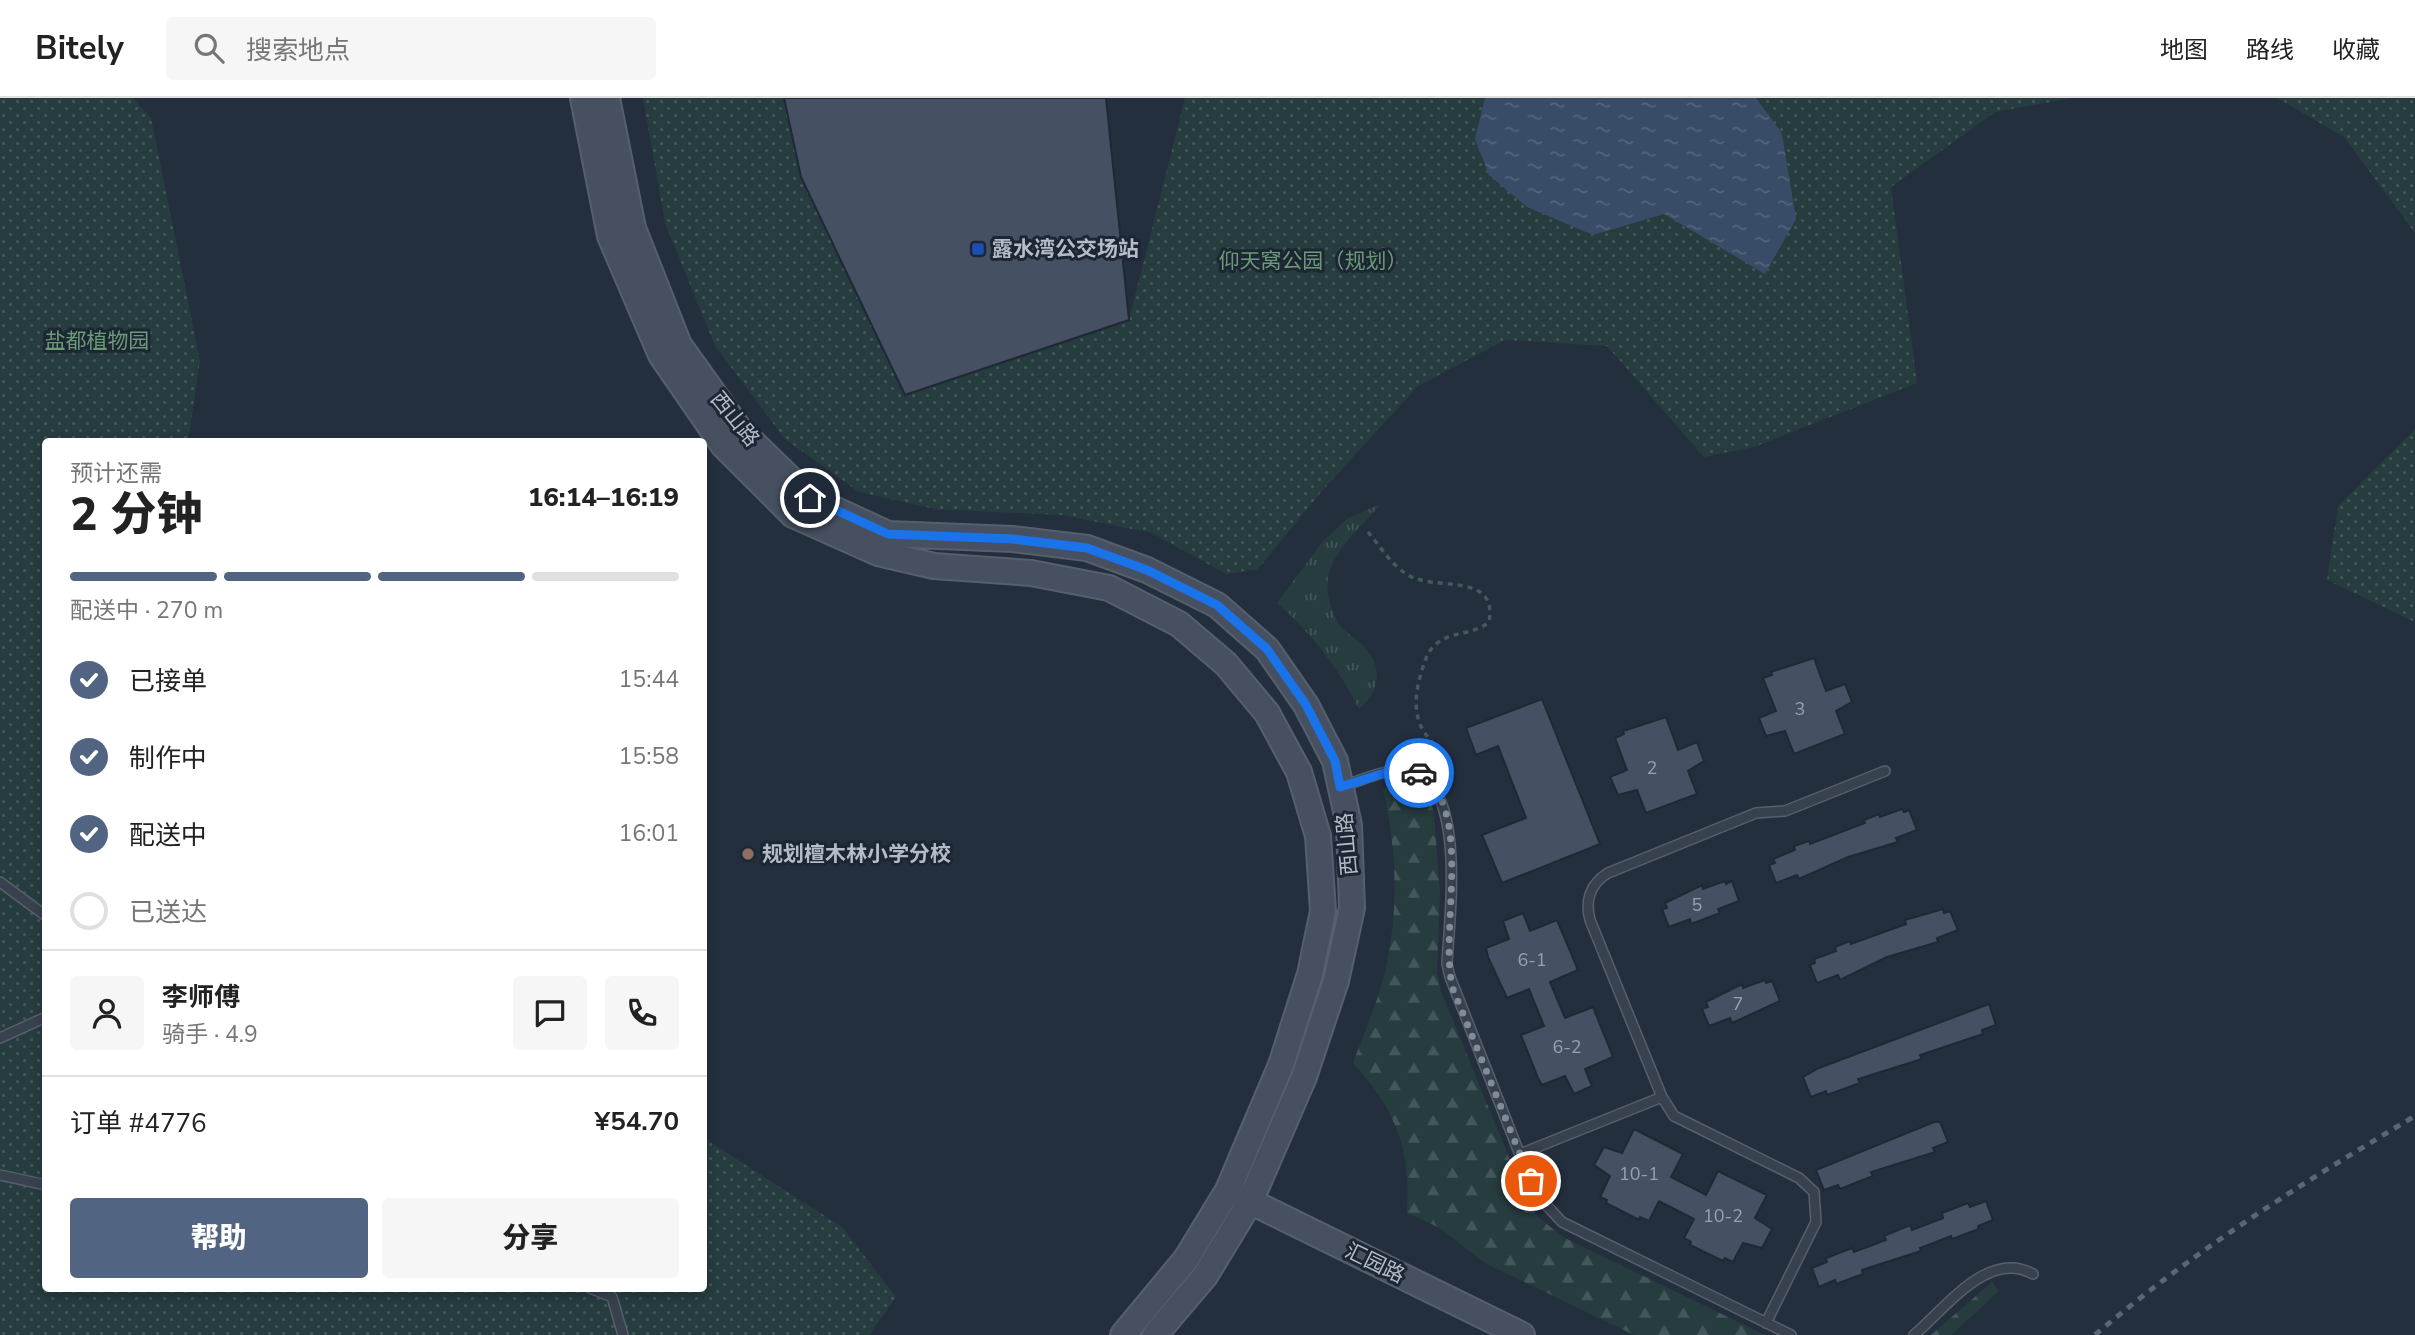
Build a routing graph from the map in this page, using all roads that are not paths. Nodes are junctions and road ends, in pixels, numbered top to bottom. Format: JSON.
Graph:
{"nodes":[{"id":1,"x":583,"y":98,"type":"edge"},
{"id":2,"x":607,"y":98,"type":"edge"},
{"id":3,"x":1885,"y":771,"type":"dead end"},
{"id":4,"x":1340,"y":787,"type":"junction"},
{"id":5,"x":0,"y":882,"type":"edge"},
{"id":6,"x":42,"y":913,"type":"edge"},
{"id":7,"x":42,"y":1019,"type":"edge"},
{"id":8,"x":0,"y":1038,"type":"edge"},
{"id":9,"x":1662,"y":1097,"type":"junction"},
{"id":10,"x":1520,"y":1154,"type":"junction"},
{"id":11,"x":0,"y":1175,"type":"edge"},
{"id":12,"x":42,"y":1184,"type":"edge"},
{"id":13,"x":1228,"y":1190,"type":"junction"},
{"id":14,"x":1250,"y":1202,"type":"junction"},
{"id":15,"x":2033,"y":1274,"type":"dead end"},
{"id":16,"x":600,"y":1292,"type":"edge"},
{"id":17,"x":1766,"y":1323,"type":"junction"},
{"id":18,"x":623,"y":1335,"type":"edge"},
{"id":19,"x":1123,"y":1335,"type":"edge"},
{"id":20,"x":1155,"y":1335,"type":"edge"},
{"id":21,"x":1522,"y":1335,"type":"edge"},
{"id":22,"x":1791,"y":1335,"type":"edge"},
{"id":23,"x":1914,"y":1335,"type":"edge"}],
"edges":[{"from":1,"to":13,"type":"main road","name":"西山路"},
{"from":2,"to":4,"type":"main road","name":"西山路"},
{"from":3,"to":9,"type":"lane"},
{"from":4,"to":10,"type":"lane"},
{"from":4,"to":14,"type":"main road","name":"西山路"},
{"from":5,"to":6,"type":"lane"},
{"from":7,"to":8,"type":"lane"},
{"from":9,"to":10,"type":"lane"},
{"from":9,"to":17,"type":"lane"},
{"from":10,"to":17,"type":"lane"},
{"from":11,"to":12,"type":"lane"},
{"from":13,"to":14,"type":"main road","name":"汇园路"},
{"from":13,"to":19,"type":"main road","name":"西山路"},
{"from":14,"to":20,"type":"main road","name":"西山路"},
{"from":14,"to":21,"type":"main road","name":"汇园路"},
{"from":15,"to":23,"type":"lane"},
{"from":16,"to":18,"type":"lane"},
{"from":17,"to":22,"type":"lane"}]}
